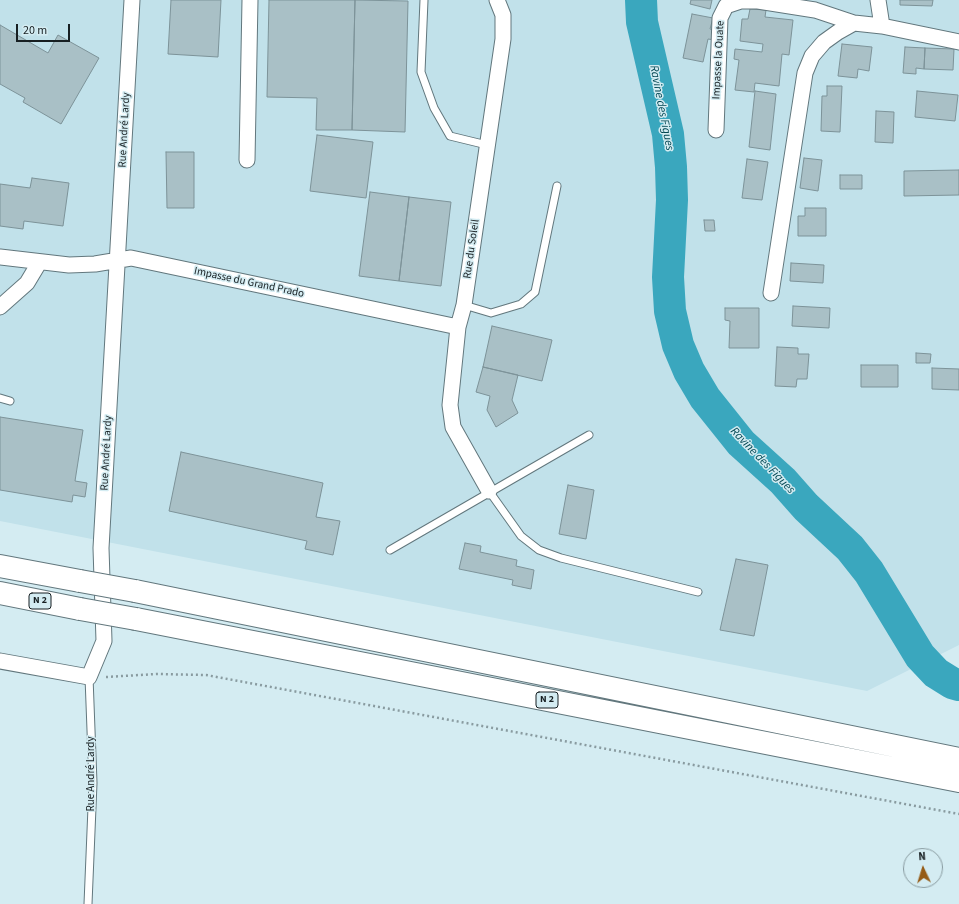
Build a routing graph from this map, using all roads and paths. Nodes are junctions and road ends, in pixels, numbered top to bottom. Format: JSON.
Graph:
{"nodes":[{"id":1,"x":132,"y":0,"type":"edge"},
{"id":2,"x":250,"y":0,"type":"edge"},
{"id":3,"x":424,"y":0,"type":"edge"},
{"id":4,"x":496,"y":0,"type":"edge"},
{"id":5,"x":878,"y":0,"type":"edge"},
{"id":6,"x":854,"y":23,"type":"junction"},
{"id":7,"x":882,"y":26,"type":"junction"},
{"id":8,"x":959,"y":42,"type":"edge"},
{"id":9,"x":716,"y":130,"type":"dead end"},
{"id":10,"x":487,"y":145,"type":"junction"},
{"id":11,"x":247,"y":160,"type":"dead end"},
{"id":12,"x":557,"y":186,"type":"dead end"},
{"id":13,"x":0,"y":257,"type":"edge"},
{"id":14,"x":118,"y":260,"type":"junction"},
{"id":15,"x":39,"y":263,"type":"junction"},
{"id":16,"x":771,"y":293,"type":"dead end"},
{"id":17,"x":464,"y":305,"type":"junction"},
{"id":18,"x":0,"y":307,"type":"edge"},
{"id":19,"x":458,"y":327,"type":"junction"},
{"id":20,"x":0,"y":398,"type":"edge"},
{"id":21,"x":10,"y":401,"type":"dead end"},
{"id":22,"x":589,"y":435,"type":"dead end"},
{"id":23,"x":489,"y":491,"type":"junction"},
{"id":24,"x":390,"y":550,"type":"dead end"},
{"id":25,"x":0,"y":566,"type":"edge"},
{"id":26,"x":698,"y":592,"type":"dead end"},
{"id":27,"x":0,"y":593,"type":"edge"},
{"id":28,"x":0,"y":661,"type":"edge"},
{"id":29,"x":89,"y":677,"type":"junction"},
{"id":30,"x":959,"y":759,"type":"edge"},
{"id":31,"x":959,"y":781,"type":"edge"},
{"id":32,"x":959,"y":814,"type":"edge"},
{"id":33,"x":88,"y":904,"type":"edge"}],
"edges":[{"from":1,"to":14,"type":"street","name":"Rue André Lardy"},
{"from":2,"to":11,"type":"street"},
{"from":3,"to":10,"type":"lane"},
{"from":4,"to":10,"type":"street","name":"Rue du Soleil"},
{"from":5,"to":7,"type":"street"},
{"from":6,"to":7,"type":"street","name":"Impasse la Ouate"},
{"from":6,"to":9,"type":"street","name":"Impasse la Ouate"},
{"from":6,"to":16,"type":"street"},
{"from":7,"to":8,"type":"street","name":"Impasse la Ouate"},
{"from":10,"to":17,"type":"street","name":"Rue du Soleil"},
{"from":12,"to":17,"type":"lane"},
{"from":13,"to":15,"type":"street","name":"Impasse du Grand Prado"},
{"from":14,"to":15,"type":"street","name":"Impasse du Grand Prado"},
{"from":14,"to":19,"type":"street","name":"Impasse du Grand Prado"},
{"from":14,"to":29,"type":"street","name":"Rue André Lardy"},
{"from":15,"to":18,"type":"street"},
{"from":17,"to":19,"type":"street","name":"Rue du Soleil"},
{"from":19,"to":23,"type":"street","name":"Rue du Soleil"},
{"from":20,"to":21,"type":"lane"},
{"from":22,"to":23,"type":"lane"},
{"from":23,"to":24,"type":"lane"},
{"from":23,"to":26,"type":"lane"},
{"from":25,"to":30,"type":"highway","number":"N 2","bridge":true},
{"from":27,"to":31,"type":"highway","number":"N 2","bridge":true},
{"from":28,"to":29,"type":"street"},
{"from":29,"to":32,"type":"path"},
{"from":29,"to":33,"type":"lane","name":"Rue André Lardy"}]}
